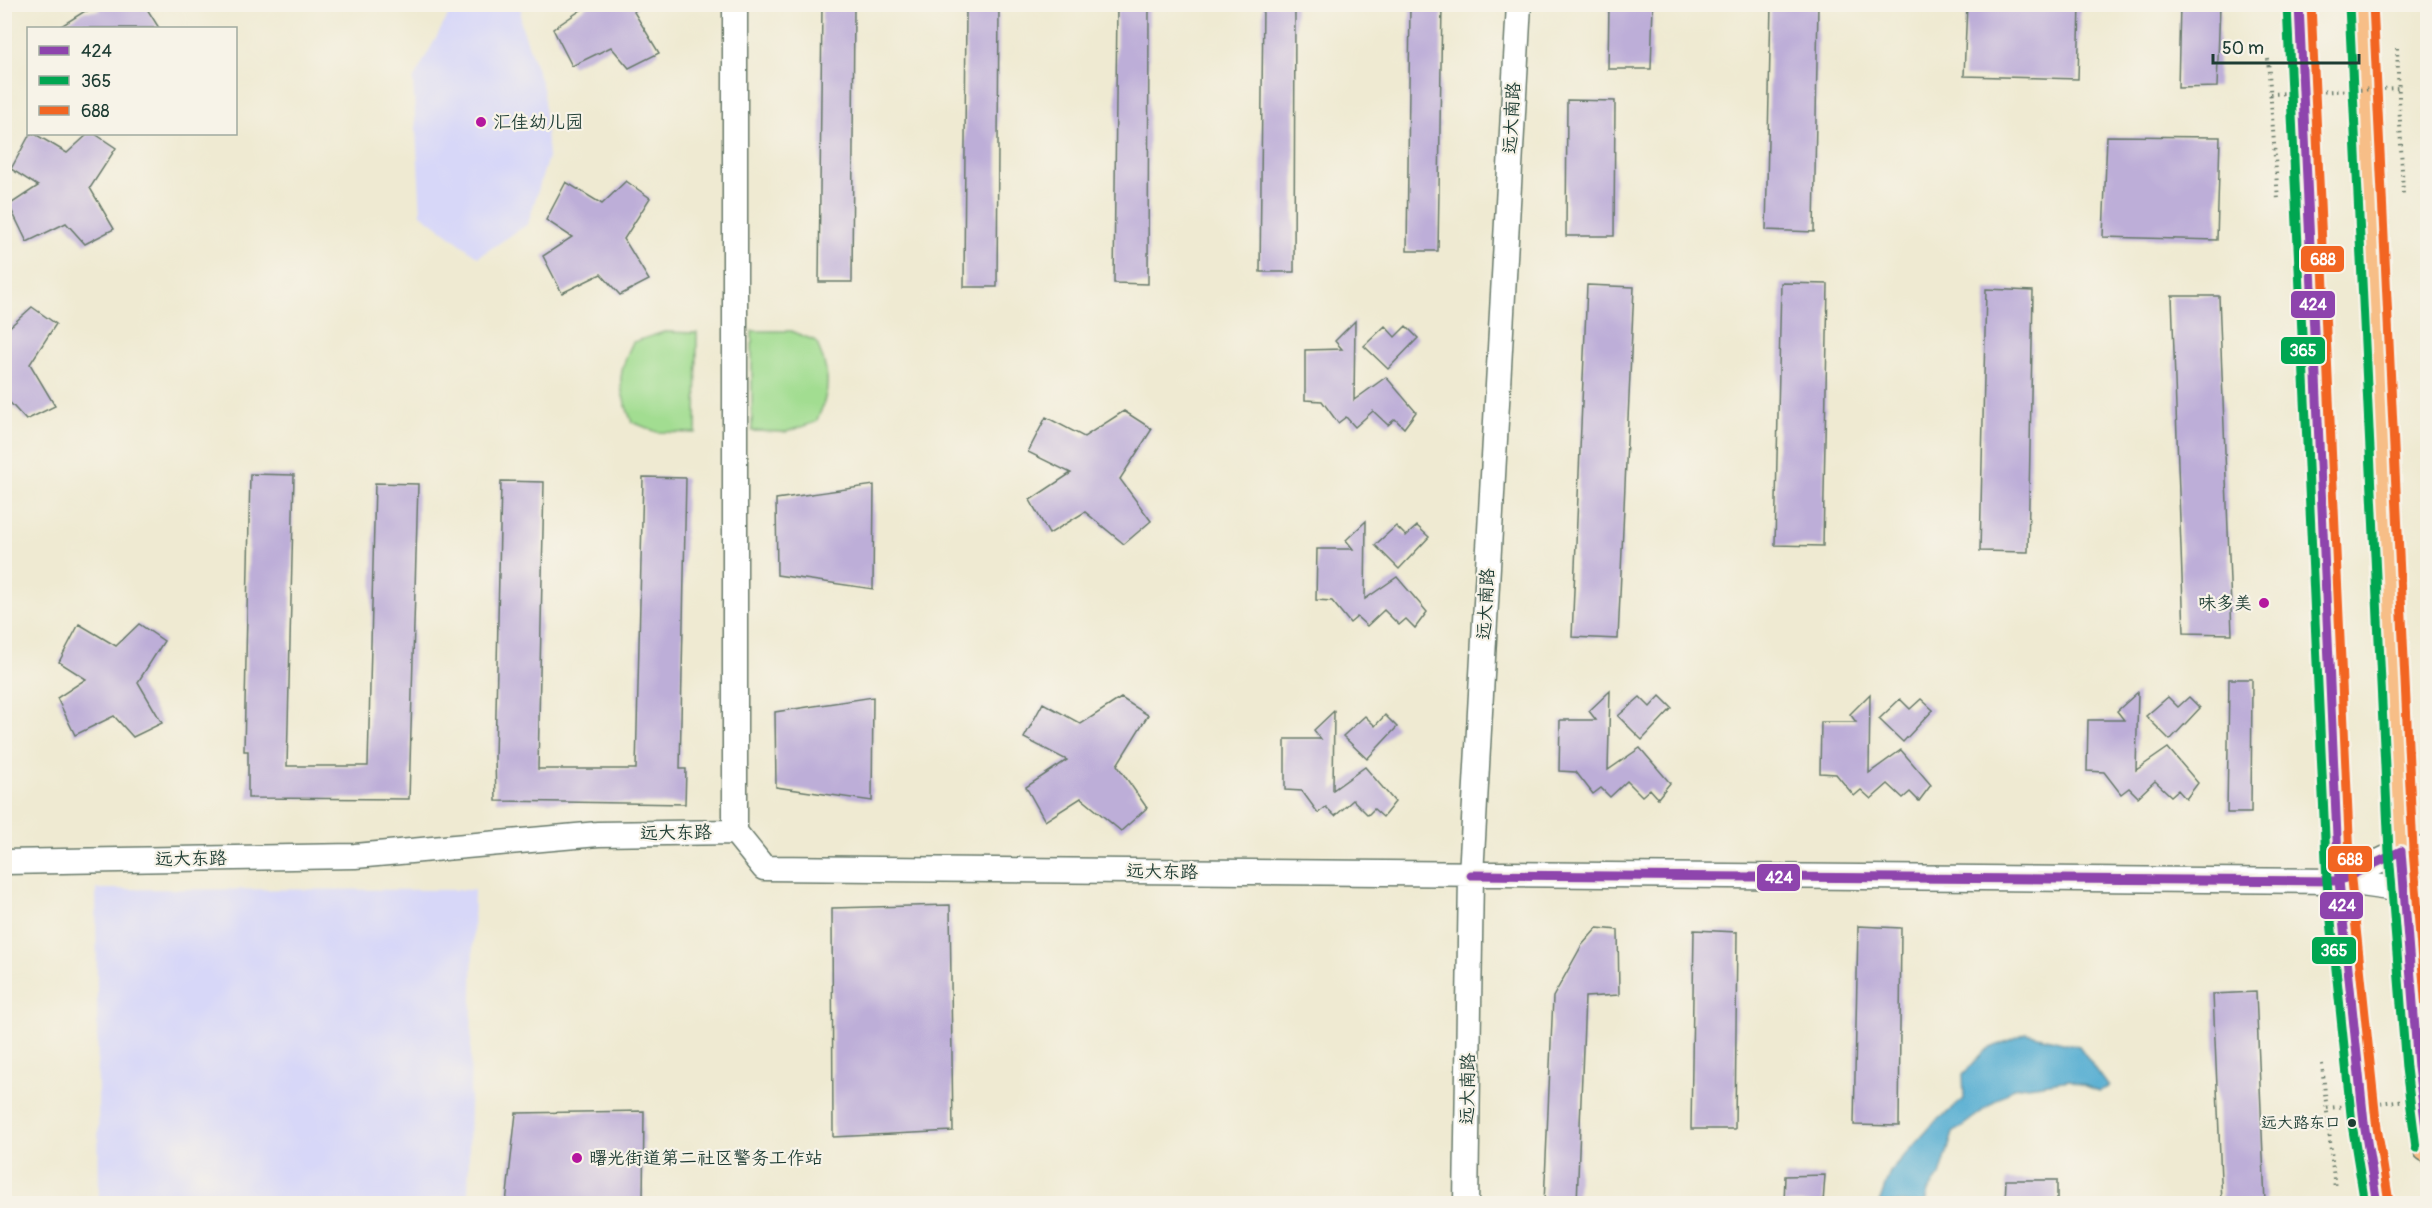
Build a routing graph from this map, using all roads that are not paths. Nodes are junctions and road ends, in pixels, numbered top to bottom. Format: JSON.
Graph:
{"nodes":[{"id":1,"x":735,"y":4,"type":"edge"},
{"id":2,"x":1519,"y":4,"type":"edge"},
{"id":3,"x":2299,"y":4,"type":"edge"},
{"id":4,"x":2361,"y":4,"type":"edge"},
{"id":5,"x":735,"y":832,"type":"junction"},
{"id":6,"x":2414,"y":850,"type":"edge"},
{"id":7,"x":4,"y":862,"type":"edge"},
{"id":8,"x":1471,"y":875,"type":"junction"},
{"id":9,"x":2339,"y":881,"type":"junction"},
{"id":10,"x":2415,"y":890,"type":"edge"},
{"id":11,"x":2427,"y":1147,"type":"edge"},
{"id":12,"x":1466,"y":1203,"type":"edge"},
{"id":13,"x":2377,"y":1203,"type":"edge"}],
"edges":[{"from":1,"to":5,"type":"street"},
{"from":2,"to":8,"type":"street","name":"远大南路"},
{"from":3,"to":9,"type":"main road"},
{"from":4,"to":6,"type":"main road"},
{"from":5,"to":7,"type":"street","name":"远大东路"},
{"from":5,"to":8,"type":"street","name":"远大东路"},
{"from":6,"to":9,"type":"street"},
{"from":6,"to":10,"type":"main road"},
{"from":8,"to":9,"type":"street","name":"远大东路"},
{"from":8,"to":12,"type":"street","name":"远大南路"},
{"from":9,"to":10,"type":"street","name":"远大东路"},
{"from":9,"to":13,"type":"main road"},
{"from":10,"to":11,"type":"main road"}]}
